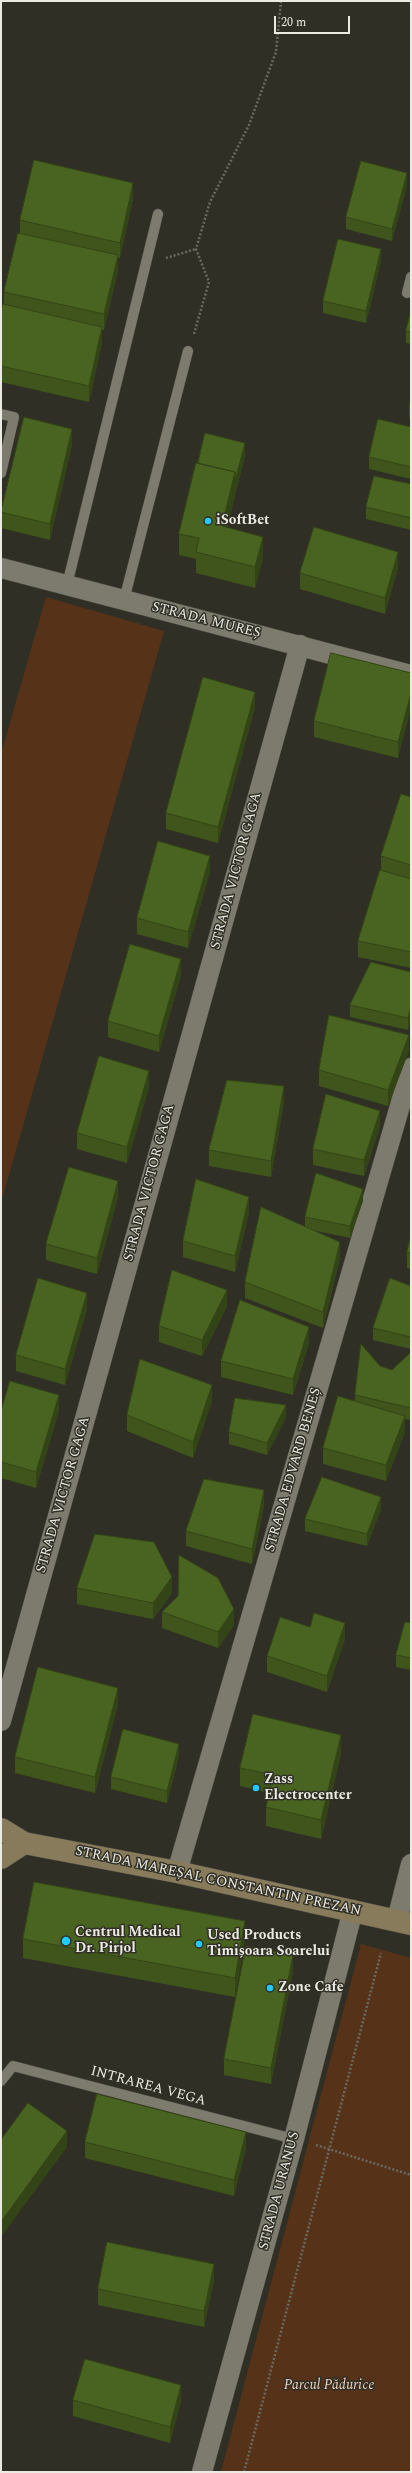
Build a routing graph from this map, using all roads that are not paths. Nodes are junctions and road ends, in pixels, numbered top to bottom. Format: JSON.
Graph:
{"nodes":[{"id":1,"x":158,"y":214,"type":"dead end"},
{"id":2,"x":411,"y":277,"type":"edge"},
{"id":3,"x":407,"y":293,"type":"dead end"},
{"id":4,"x":188,"y":352,"type":"road end"},
{"id":5,"x":1,"y":414,"type":"edge"},
{"id":6,"x":1,"y":473,"type":"edge"},
{"id":7,"x":1,"y":568,"type":"edge"},
{"id":8,"x":67,"y":585,"type":"junction"},
{"id":9,"x":124,"y":600,"type":"junction"},
{"id":10,"x":300,"y":645,"type":"junction"},
{"id":11,"x":411,"y":675,"type":"edge"},
{"id":12,"x":411,"y":1068,"type":"edge"},
{"id":13,"x":1,"y":1722,"type":"edge"},
{"id":14,"x":1,"y":1829,"type":"edge"},
{"id":15,"x":24,"y":1843,"type":"junction"},
{"id":16,"x":1,"y":1858,"type":"edge"},
{"id":17,"x":411,"y":1864,"type":"edge"},
{"id":18,"x":177,"y":1872,"type":"junction"},
{"id":19,"x":353,"y":1910,"type":"junction"},
{"id":20,"x":404,"y":1922,"type":"edge"},
{"id":21,"x":1,"y":2081,"type":"edge"},
{"id":22,"x":294,"y":2139,"type":"junction"},
{"id":23,"x":202,"y":2472,"type":"edge"}],
"edges":[{"from":1,"to":8,"type":"lane"},
{"from":2,"to":3,"type":"lane"},
{"from":4,"to":9,"type":"lane"},
{"from":5,"to":6,"type":"lane"},
{"from":7,"to":8,"type":"street","name":"STRADA MUREȘ"},
{"from":8,"to":9,"type":"street","name":"STRADA MUREȘ"},
{"from":9,"to":10,"type":"street","name":"STRADA MUREȘ"},
{"from":10,"to":11,"type":"street","name":"STRADA MUREȘ"},
{"from":10,"to":13,"type":"street","name":"STRADA VICTOR GAGA"},
{"from":12,"to":18,"type":"street","name":"STRADA EDVARD BENEȘ"},
{"from":14,"to":15,"type":"main road","name":"STRADA MAREȘAL CONSTANTIN PREZAN"},
{"from":15,"to":16,"type":"main road"},
{"from":15,"to":18,"type":"main road","name":"STRADA MAREȘAL CONSTANTIN PREZAN"},
{"from":17,"to":20,"type":"street"},
{"from":18,"to":19,"type":"main road","name":"STRADA MAREȘAL CONSTANTIN PREZAN"},
{"from":19,"to":20,"type":"main road","name":"STRADA MAREȘAL CONSTANTIN PREZAN"},
{"from":19,"to":22,"type":"street","name":"STRADA URANUS"},
{"from":21,"to":22,"type":"lane","name":"INTRAREA VEGA"},
{"from":22,"to":23,"type":"street","name":"STRADA URANUS"}]}
